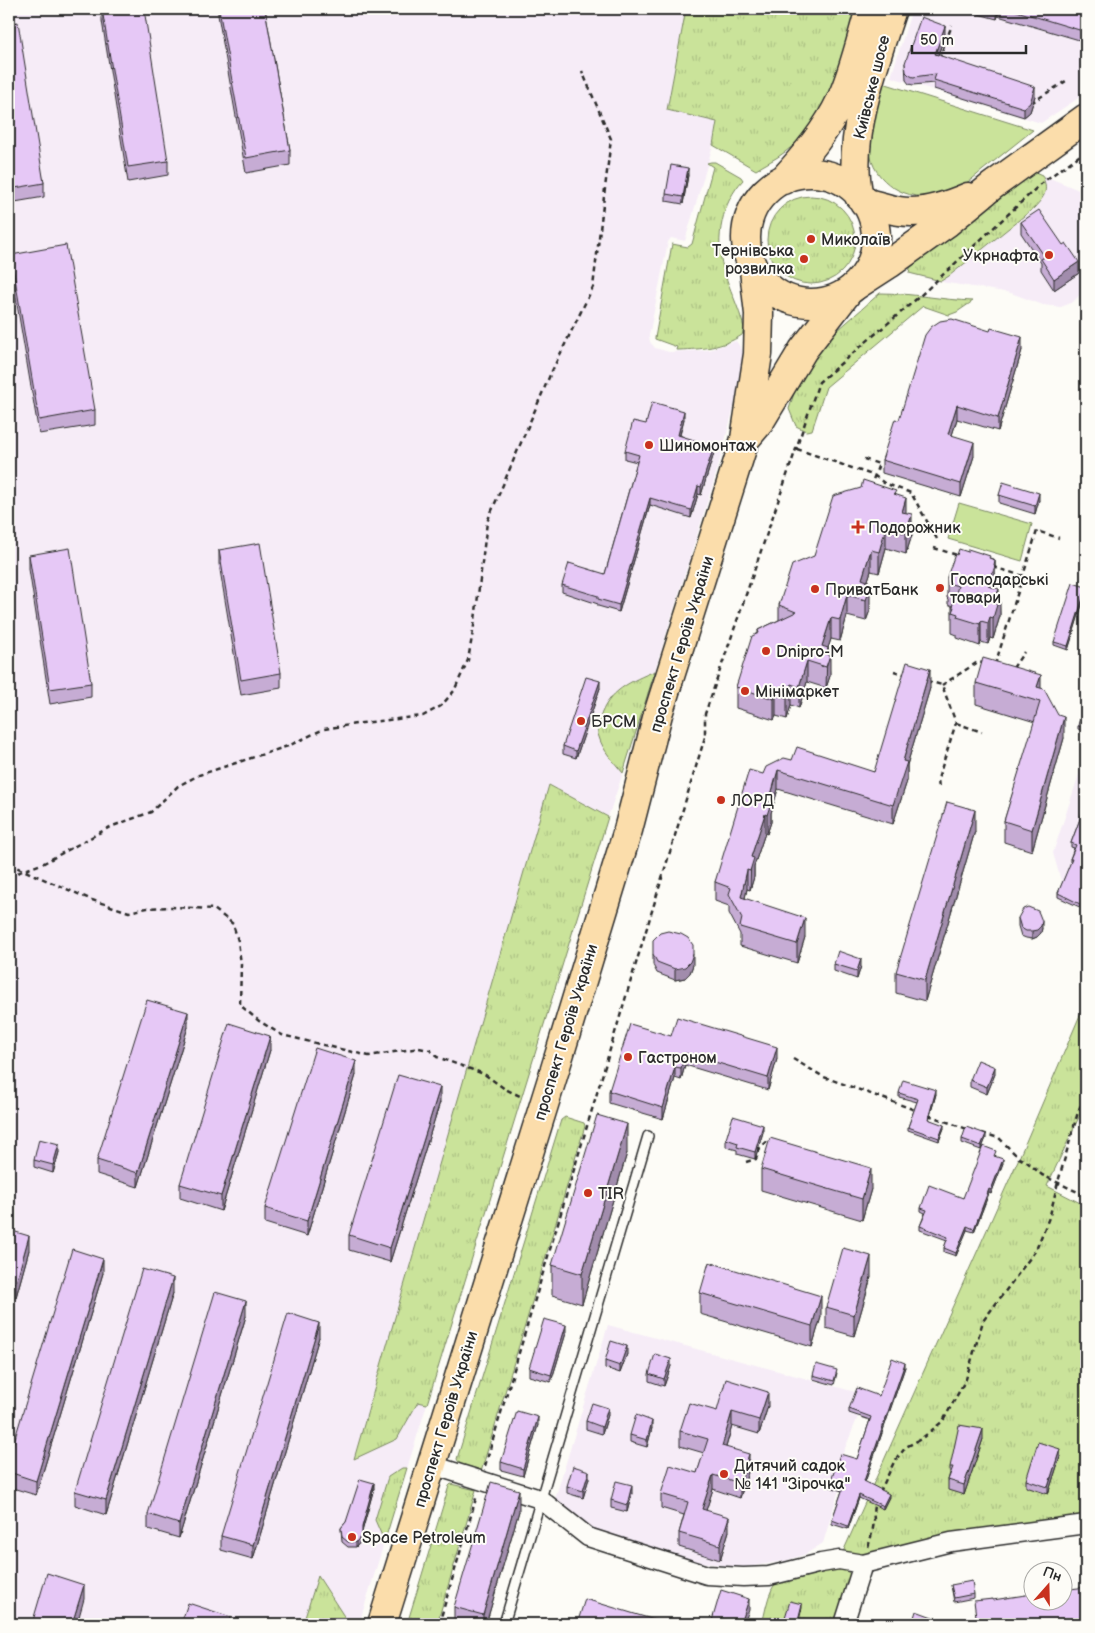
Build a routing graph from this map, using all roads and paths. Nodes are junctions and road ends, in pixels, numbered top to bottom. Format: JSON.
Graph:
{"nodes":[{"id":1,"x":870,"y":9,"type":"edge"},
{"id":2,"x":892,"y":9,"type":"edge"},
{"id":3,"x":952,"y":25,"type":"dead end"},
{"id":4,"x":939,"y":60,"type":"edge"},
{"id":5,"x":582,"y":72,"type":"dead end"},
{"id":6,"x":1066,"y":81,"type":"dead end"},
{"id":7,"x":1023,"y":100,"type":"edge"},
{"id":8,"x":1086,"y":118,"type":"edge"},
{"id":9,"x":1086,"y":151,"type":"edge"},
{"id":10,"x":783,"y":180,"type":"junction"},
{"id":11,"x":992,"y":186,"type":"junction"},
{"id":12,"x":862,"y":199,"type":"junction"},
{"id":13,"x":754,"y":270,"type":"junction"},
{"id":14,"x":851,"y":289,"type":"junction"},
{"id":15,"x":745,"y":439,"type":"junction"},
{"id":16,"x":796,"y":449,"type":"junction"},
{"id":17,"x":864,"y":459,"type":"dead end"},
{"id":18,"x":875,"y":476,"type":"junction"},
{"id":19,"x":871,"y":488,"type":"edge"},
{"id":20,"x":1059,"y":538,"type":"dead end"},
{"id":21,"x":937,"y":539,"type":"dead end"},
{"id":22,"x":934,"y":548,"type":"dead end"},
{"id":23,"x":961,"y":557,"type":"edge"},
{"id":24,"x":988,"y":565,"type":"edge"},
{"id":25,"x":1023,"y":576,"type":"junction"},
{"id":26,"x":1024,"y":652,"type":"dead end"},
{"id":27,"x":986,"y":664,"type":"edge"},
{"id":28,"x":1003,"y":669,"type":"edge"},
{"id":29,"x":894,"y":671,"type":"dead end"},
{"id":30,"x":1011,"y":672,"type":"edge"},
{"id":31,"x":913,"y":677,"type":"edge"},
{"id":32,"x":923,"y":680,"type":"edge"},
{"id":33,"x":942,"y":685,"type":"junction"},
{"id":34,"x":956,"y":723,"type":"junction"},
{"id":35,"x":982,"y":732,"type":"dead end"},
{"id":36,"x":940,"y":789,"type":"dead end"},
{"id":37,"x":9,"y":864,"type":"edge"},
{"id":38,"x":23,"y":870,"type":"junction"},
{"id":39,"x":9,"y":876,"type":"edge"},
{"id":40,"x":793,"y":1059,"type":"dead end"},
{"id":41,"x":1086,"y":1092,"type":"edge"},
{"id":42,"x":520,"y":1096,"type":"dead end"},
{"id":43,"x":973,"y":1130,"type":"edge"},
{"id":44,"x":982,"y":1133,"type":"edge"},
{"id":45,"x":648,"y":1136,"type":"dead end"},
{"id":46,"x":770,"y":1138,"type":"edge"},
{"id":47,"x":746,"y":1162,"type":"dead end"},
{"id":48,"x":1058,"y":1182,"type":"junction"},
{"id":49,"x":1086,"y":1196,"type":"edge"},
{"id":50,"x":432,"y":1465,"type":"junction"},
{"id":51,"x":481,"y":1481,"type":"junction"},
{"id":52,"x":879,"y":1496,"type":"edge"},
{"id":53,"x":540,"y":1499,"type":"junction"},
{"id":54,"x":870,"y":1500,"type":"edge"},
{"id":55,"x":876,"y":1502,"type":"edge"},
{"id":56,"x":872,"y":1508,"type":"junction"},
{"id":57,"x":1086,"y":1524,"type":"edge"},
{"id":58,"x":863,"y":1564,"type":"junction"},
{"id":59,"x":382,"y":1624,"type":"edge"},
{"id":60,"x":439,"y":1624,"type":"edge"},
{"id":61,"x":504,"y":1624,"type":"edge"},
{"id":62,"x":844,"y":1624,"type":"edge"}],
"edges":[{"from":1,"to":10,"type":"main road","name":"Київське шосе"},
{"from":2,"to":12,"type":"main road","name":"Київське шосе"},
{"from":3,"to":4,"type":"path"},
{"from":5,"to":38,"type":"path"},
{"from":6,"to":7,"type":"path"},
{"from":8,"to":11,"type":"main road"},
{"from":9,"to":16,"type":"path"},
{"from":10,"to":12,"type":"main road"},
{"from":10,"to":13,"type":"main road"},
{"from":11,"to":12,"type":"main road"},
{"from":11,"to":14,"type":"main road"},
{"from":12,"to":14,"type":"main road"},
{"from":13,"to":14,"type":"main road"},
{"from":13,"to":15,"type":"main road","name":"проспект Героїв України"},
{"from":14,"to":15,"type":"main road","name":"проспект Героїв України"},
{"from":15,"to":50,"type":"main road","name":"проспект Героїв України"},
{"from":16,"to":18,"type":"path"},
{"from":16,"to":51,"type":"path"},
{"from":17,"to":18,"type":"path"},
{"from":18,"to":19,"type":"path"},
{"from":18,"to":21,"type":"path"},
{"from":20,"to":25,"type":"path"},
{"from":22,"to":23,"type":"path"},
{"from":24,"to":25,"type":"path"},
{"from":25,"to":28,"type":"path"},
{"from":26,"to":30,"type":"path"},
{"from":27,"to":33,"type":"path"},
{"from":29,"to":31,"type":"path"},
{"from":32,"to":33,"type":"path"},
{"from":33,"to":34,"type":"path"},
{"from":34,"to":35,"type":"path"},
{"from":34,"to":36,"type":"path"},
{"from":37,"to":38,"type":"path"},
{"from":38,"to":39,"type":"path"},
{"from":38,"to":42,"type":"path"},
{"from":40,"to":43,"type":"path"},
{"from":41,"to":48,"type":"path"},
{"from":44,"to":48,"type":"path"},
{"from":45,"to":53,"type":"lane"},
{"from":46,"to":47,"type":"path"},
{"from":48,"to":49,"type":"path"},
{"from":48,"to":52,"type":"path"},
{"from":50,"to":51,"type":"street"},
{"from":50,"to":59,"type":"main road","name":"проспект Героїв України"},
{"from":51,"to":53,"type":"street"},
{"from":51,"to":60,"type":"path"},
{"from":53,"to":58,"type":"street"},
{"from":53,"to":61,"type":"lane"},
{"from":54,"to":56,"type":"path"},
{"from":55,"to":56,"type":"path"},
{"from":56,"to":58,"type":"path"},
{"from":57,"to":58,"type":"street"},
{"from":58,"to":62,"type":"street"}]}
